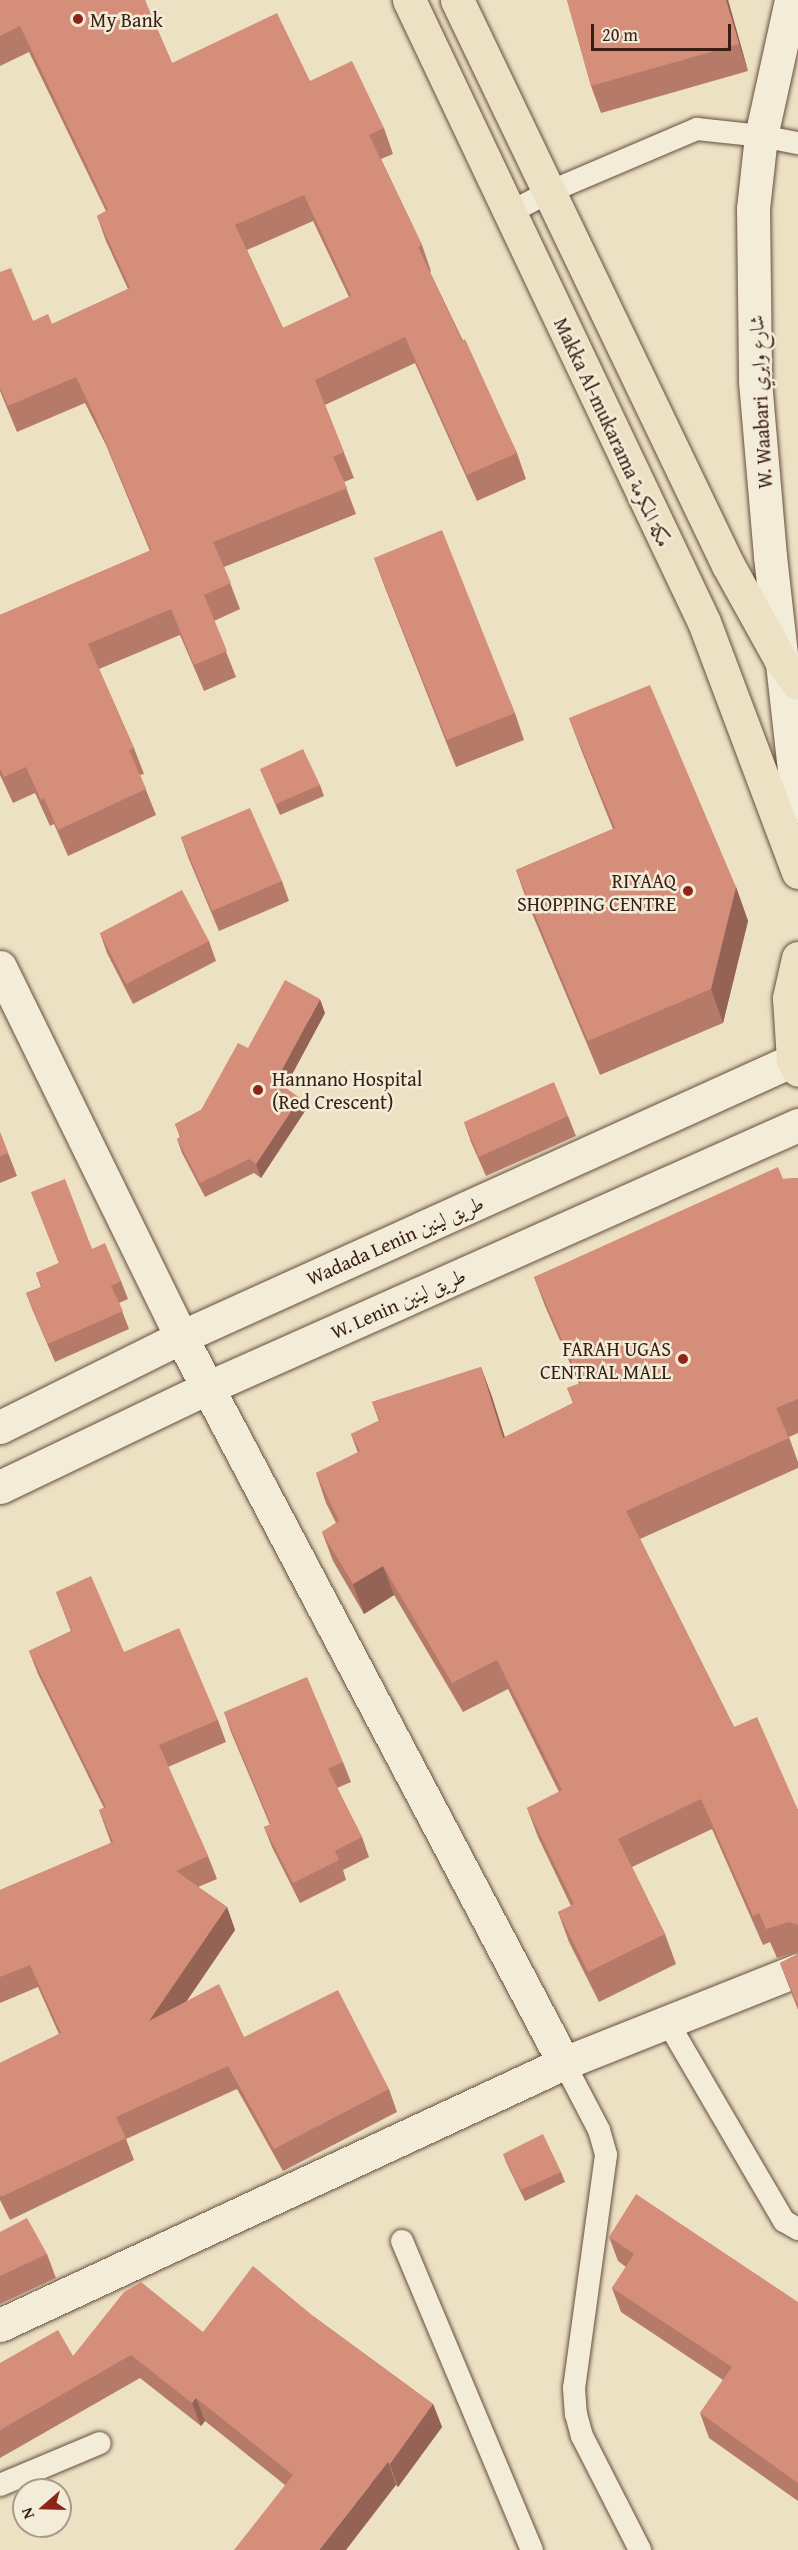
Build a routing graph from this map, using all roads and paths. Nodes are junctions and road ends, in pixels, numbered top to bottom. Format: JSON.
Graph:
{"nodes":[{"id":1,"x":409,"y":0,"type":"edge"},
{"id":2,"x":457,"y":0,"type":"edge"},
{"id":3,"x":791,"y":0,"type":"edge"},
{"id":4,"x":761,"y":136,"type":"junction"},
{"id":5,"x":798,"y":143,"type":"edge"},
{"id":6,"x":549,"y":192,"type":"junction"},
{"id":7,"x":509,"y":213,"type":"junction"},
{"id":8,"x":789,"y":671,"type":"edge"},
{"id":9,"x":798,"y":806,"type":"edge"},
{"id":10,"x":798,"y":872,"type":"edge"},
{"id":11,"x":798,"y":958,"type":"edge"},
{"id":12,"x":0,"y":967,"type":"edge"},
{"id":13,"x":795,"y":1065,"type":"edge"},
{"id":14,"x":798,"y":1125,"type":"edge"},
{"id":15,"x":181,"y":1337,"type":"junction"},
{"id":16,"x":209,"y":1387,"type":"junction"},
{"id":17,"x":0,"y":1427,"type":"edge"},
{"id":18,"x":0,"y":1487,"type":"edge"},
{"id":19,"x":798,"y":1970,"type":"edge"},
{"id":20,"x":667,"y":2021,"type":"junction"},
{"id":21,"x":564,"y":2063,"type":"junction"},
{"id":22,"x":798,"y":2229,"type":"edge"},
{"id":23,"x":402,"y":2241,"type":"dead end"},
{"id":24,"x":0,"y":2325,"type":"edge"},
{"id":25,"x":100,"y":2443,"type":"dead end"},
{"id":26,"x":0,"y":2485,"type":"edge"},
{"id":27,"x":532,"y":2550,"type":"edge"},
{"id":28,"x":640,"y":2550,"type":"edge"}],
"edges":[{"from":1,"to":7,"type":"highway","name":"Makka Al-mukarama مكة المكرمة"},
{"from":2,"to":6,"type":"highway"},
{"from":3,"to":4,"type":"main road","name":"W. Waabari شارع وابري"},
{"from":4,"to":5,"type":"lane"},
{"from":4,"to":6,"type":"lane"},
{"from":4,"to":8,"type":"main road","name":"W. Waabari شارع وابري"},
{"from":6,"to":7,"type":"lane"},
{"from":6,"to":8,"type":"highway"},
{"from":7,"to":10,"type":"highway","name":"Makka Al-mukarama مكة المكرمة"},
{"from":8,"to":9,"type":"main road","name":"W. Waabari شارع وابري"},
{"from":11,"to":13,"type":"highway"},
{"from":12,"to":15,"type":"main road"},
{"from":13,"to":15,"type":"main road","name":"Wadada Lenin طريق لينين"},
{"from":14,"to":16,"type":"main road","name":"W. Lenin طريق لينين"},
{"from":15,"to":16,"type":"main road"},
{"from":15,"to":17,"type":"main road","name":"Wadada Lenin طريق لينين"},
{"from":16,"to":18,"type":"main road","name":"W. Lenin طريق لينين"},
{"from":16,"to":21,"type":"main road"},
{"from":19,"to":20,"type":"main road"},
{"from":20,"to":21,"type":"main road"},
{"from":20,"to":22,"type":"lane"},
{"from":21,"to":24,"type":"main road"},
{"from":21,"to":28,"type":"lane"},
{"from":23,"to":27,"type":"lane"},
{"from":25,"to":26,"type":"lane"}]}
